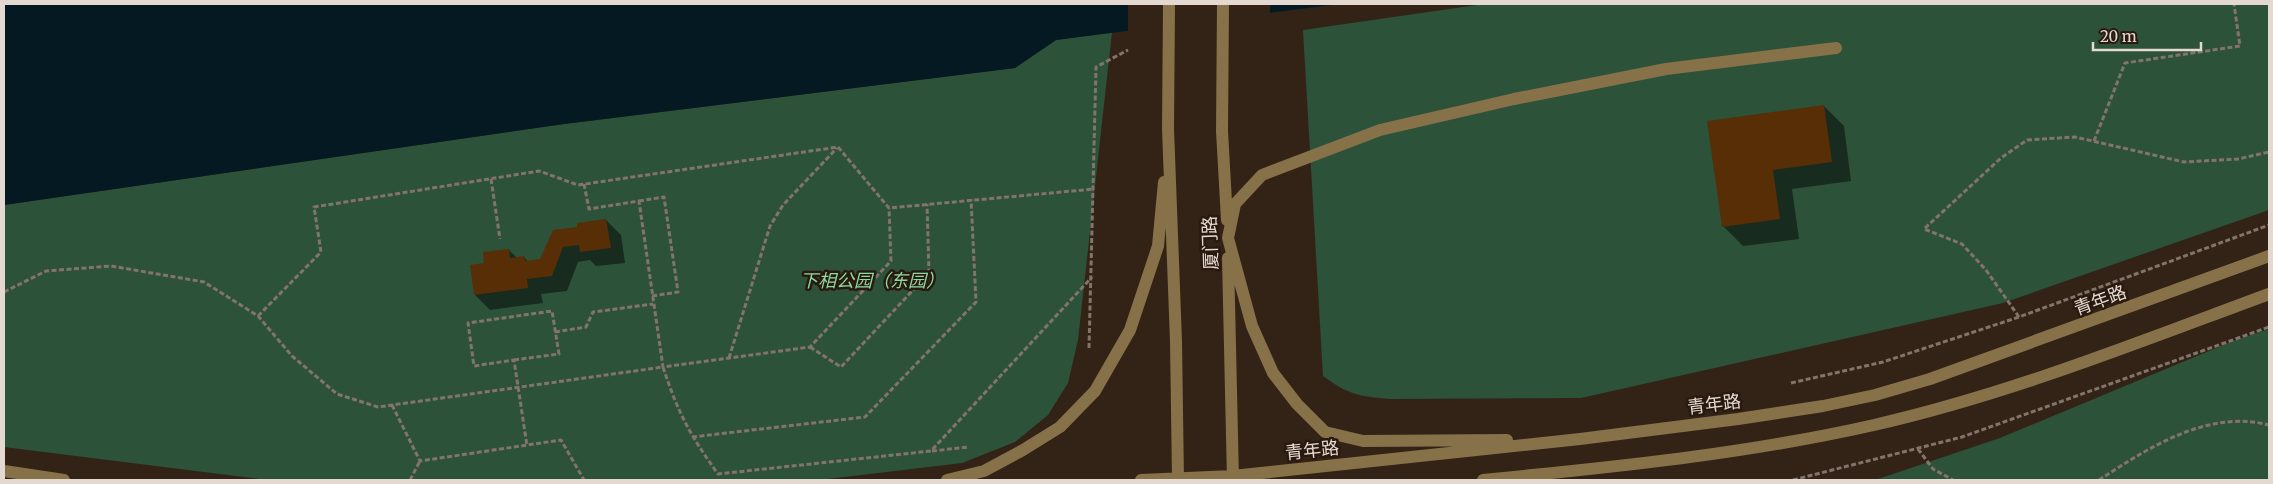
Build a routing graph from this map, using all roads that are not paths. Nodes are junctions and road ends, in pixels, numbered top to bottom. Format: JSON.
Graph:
{"nodes":[{"id":1,"x":1170,"y":4,"type":"edge"},
{"id":2,"x":1223,"y":4,"type":"edge"},
{"id":3,"x":1836,"y":48,"type":"dead end"},
{"id":4,"x":1168,"y":129,"type":"junction"},
{"id":5,"x":1228,"y":238,"type":"junction"},
{"id":6,"x":2269,"y":256,"type":"edge"},
{"id":7,"x":2269,"y":294,"type":"edge"},
{"id":8,"x":1580,"y":439,"type":"junction"},
{"id":9,"x":1581,"y":470,"type":"junction"},
{"id":10,"x":4,"y":471,"type":"edge"},
{"id":11,"x":1233,"y":478,"type":"edge"},
{"id":12,"x":1178,"y":479,"type":"edge"},
{"id":13,"x":64,"y":480,"type":"edge"},
{"id":14,"x":946,"y":480,"type":"edge"},
{"id":15,"x":1141,"y":480,"type":"edge"},
{"id":16,"x":1483,"y":480,"type":"edge"},
{"id":17,"x":1498,"y":480,"type":"edge"}],
"edges":[{"from":1,"to":4,"type":"street"},
{"from":2,"to":5,"type":"street","name":"厦门路"},
{"from":3,"to":5,"type":"street"},
{"from":4,"to":12,"type":"street"},
{"from":4,"to":14,"type":"street"},
{"from":5,"to":8,"type":"street"},
{"from":5,"to":11,"type":"street","name":"厦门路"},
{"from":6,"to":8,"type":"street","name":"青年路"},
{"from":7,"to":9,"type":"street"},
{"from":8,"to":11,"type":"street","name":"青年路"},
{"from":9,"to":16,"type":"street"},
{"from":9,"to":17,"type":"street"},
{"from":10,"to":13,"type":"street"},
{"from":11,"to":12,"type":"street","name":"青年路"},
{"from":12,"to":15,"type":"street","name":"青年路"}]}
